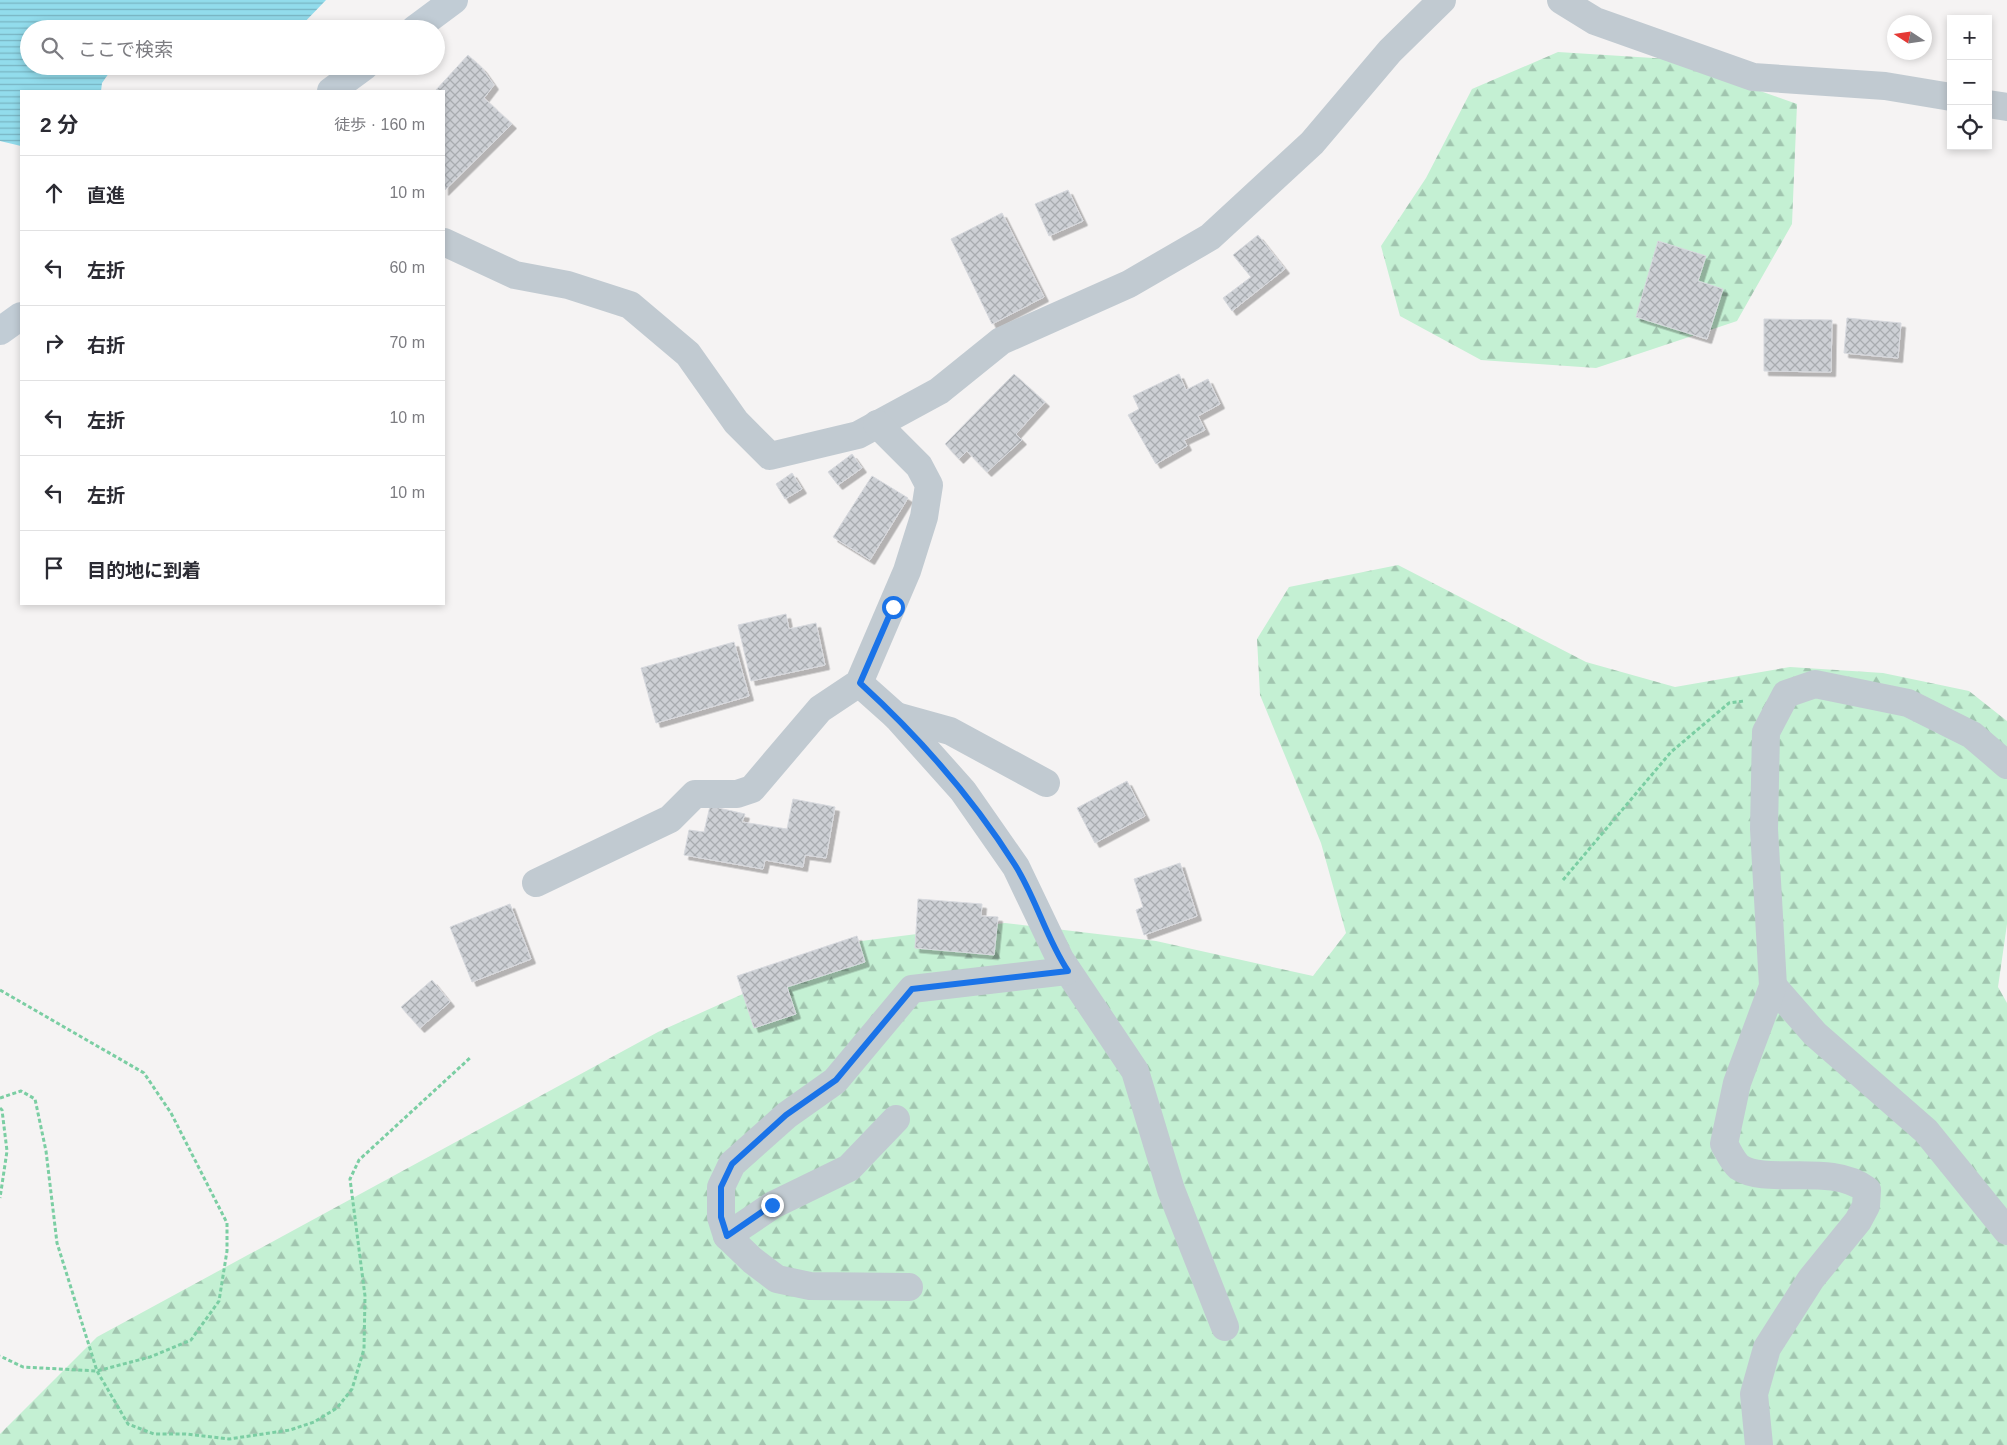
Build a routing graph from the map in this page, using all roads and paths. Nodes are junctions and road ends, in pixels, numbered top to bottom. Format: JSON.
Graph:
{"nodes":[{"id":1,"x":454,"y":0,"type":"edge"},
{"id":2,"x":1442,"y":0,"type":"edge"},
{"id":3,"x":1561,"y":0,"type":"edge"},
{"id":4,"x":427,"y":20,"type":"edge"},
{"id":5,"x":352,"y":75,"type":"edge"},
{"id":6,"x":332,"y":90,"type":"edge"},
{"id":7,"x":1947,"y":96,"type":"edge"},
{"id":8,"x":1992,"y":105,"type":"edge"},
{"id":9,"x":2007,"y":107,"type":"edge"},
{"id":10,"x":445,"y":242,"type":"edge"},
{"id":11,"x":20,"y":317,"type":"edge"},
{"id":12,"x":0,"y":331,"type":"edge"},
{"id":13,"x":878,"y":424,"type":"junction"},
{"id":14,"x":860,"y":683,"type":"junction"},
{"id":15,"x":1786,"y":694,"type":"junction"},
{"id":16,"x":896,"y":716,"type":"junction"},
{"id":17,"x":2007,"y":765,"type":"edge"},
{"id":18,"x":1046,"y":783,"type":"dead end"},
{"id":19,"x":1563,"y":880,"type":"dead end"},
{"id":20,"x":536,"y":882,"type":"dead end"},
{"id":21,"x":1068,"y":971,"type":"junction"},
{"id":22,"x":1773,"y":986,"type":"junction"},
{"id":23,"x":0,"y":990,"type":"edge"},
{"id":24,"x":471,"y":1057,"type":"dead end"},
{"id":25,"x":0,"y":1098,"type":"edge"},
{"id":26,"x":0,"y":1108,"type":"edge"},
{"id":27,"x":896,"y":1119,"type":"dead end"},
{"id":28,"x":0,"y":1198,"type":"edge"},
{"id":29,"x":2007,"y":1232,"type":"edge"},
{"id":30,"x":727,"y":1236,"type":"junction"},
{"id":31,"x":909,"y":1287,"type":"dead end"},
{"id":32,"x":1224,"y":1327,"type":"dead end"},
{"id":33,"x":0,"y":1356,"type":"edge"},
{"id":34,"x":97,"y":1371,"type":"junction"},
{"id":35,"x":1759,"y":1445,"type":"edge"}],
"edges":[{"from":1,"to":4,"type":"street"},
{"from":2,"to":13,"type":"street"},
{"from":3,"to":7,"type":"street"},
{"from":5,"to":6,"type":"street"},
{"from":8,"to":9,"type":"street"},
{"from":10,"to":13,"type":"street"},
{"from":11,"to":12,"type":"street"},
{"from":13,"to":14,"type":"street"},
{"from":14,"to":16,"type":"street"},
{"from":14,"to":20,"type":"street"},
{"from":15,"to":17,"type":"street"},
{"from":15,"to":19,"type":"path"},
{"from":15,"to":22,"type":"street"},
{"from":16,"to":18,"type":"street"},
{"from":16,"to":21,"type":"street"},
{"from":21,"to":30,"type":"street"},
{"from":21,"to":32,"type":"street"},
{"from":22,"to":29,"type":"street"},
{"from":22,"to":35,"type":"street"},
{"from":23,"to":34,"type":"path"},
{"from":24,"to":34,"type":"path"},
{"from":25,"to":34,"type":"path"},
{"from":26,"to":28,"type":"path"},
{"from":27,"to":30,"type":"street"},
{"from":30,"to":31,"type":"street"},
{"from":33,"to":34,"type":"path"}]}
